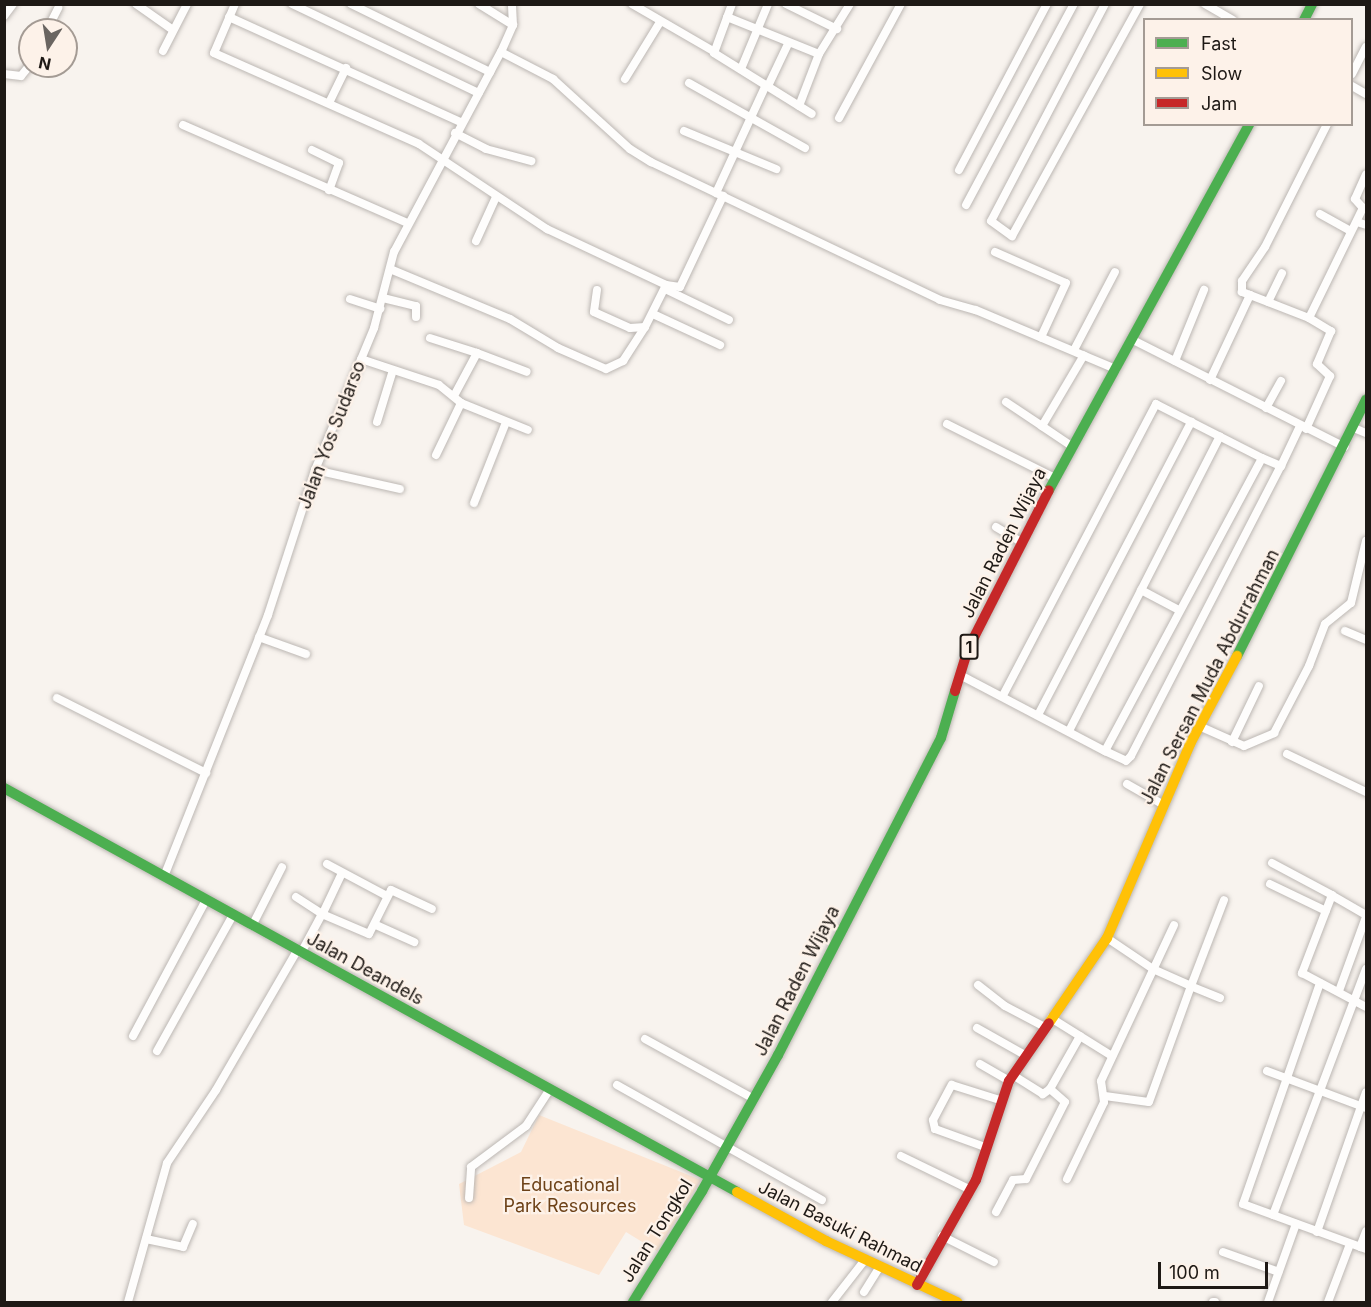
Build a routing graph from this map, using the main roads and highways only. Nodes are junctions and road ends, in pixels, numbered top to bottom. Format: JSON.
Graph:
{"nodes":[{"id":1,"x":1312,"y":4,"type":"edge"},
{"id":2,"x":1305,"y":18,"type":"edge"},
{"id":3,"x":1248,"y":126,"type":"edge"},
{"id":4,"x":1366,"y":400,"type":"edge"},
{"id":5,"x":4,"y":788,"type":"edge"},
{"id":6,"x":710,"y":1177,"type":"junction"},
{"id":7,"x":917,"y":1285,"type":"junction"},
{"id":8,"x":633,"y":1302,"type":"edge"},
{"id":9,"x":957,"y":1302,"type":"edge"}],
"edges":[{"from":1,"to":2,"type":"main road"},
{"from":3,"to":6,"type":"main road","name":"Jalan Raden Wijaya","number":"1"},
{"from":4,"to":7,"type":"main road","name":"Jalan Sersan Muda Abdurrahman"},
{"from":5,"to":6,"type":"main road","name":"Jalan Deandels"},
{"from":6,"to":7,"type":"main road","name":"Jalan Basuki Rahmad"},
{"from":6,"to":8,"type":"main road","name":"Jalan Tongkol","number":"1"},
{"from":7,"to":9,"type":"main road","name":"Jalan Basuki Rahmad"}]}
